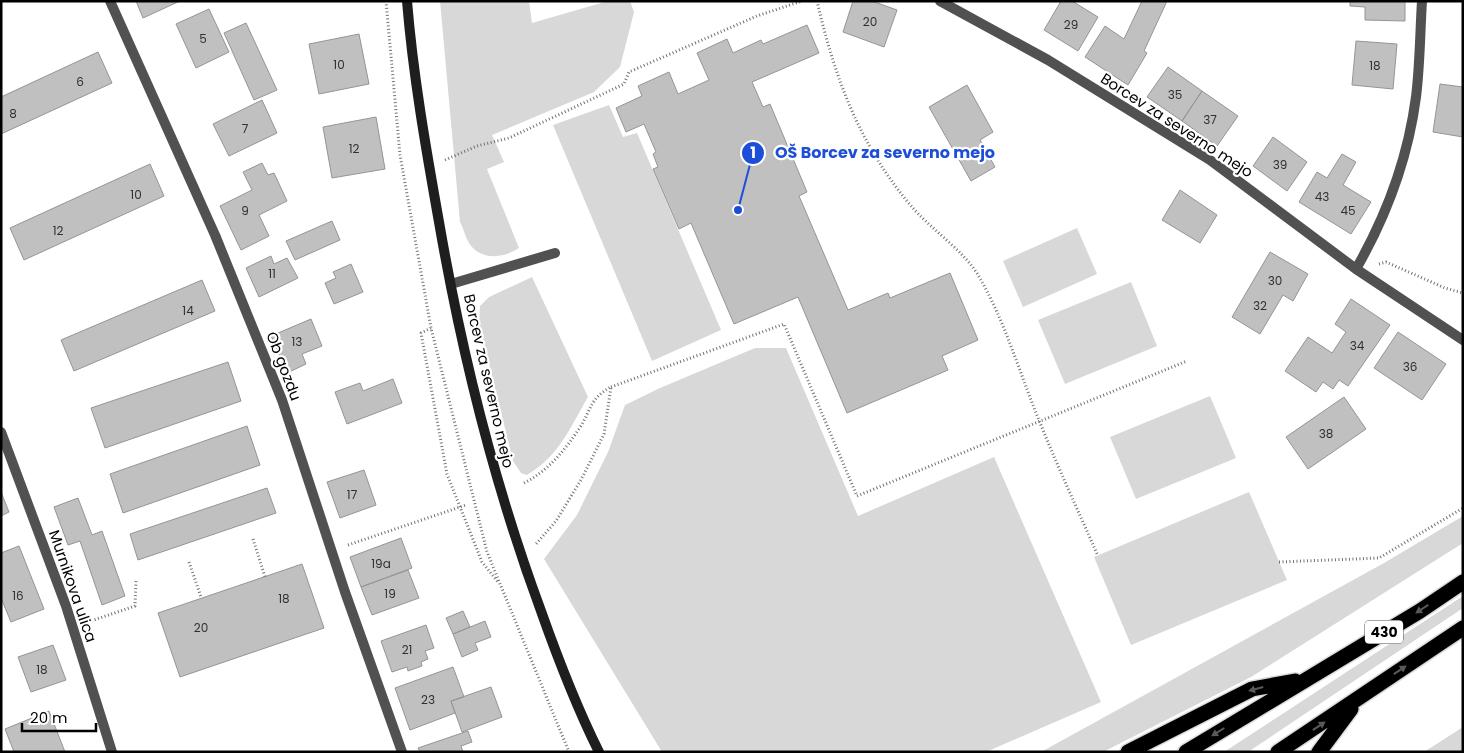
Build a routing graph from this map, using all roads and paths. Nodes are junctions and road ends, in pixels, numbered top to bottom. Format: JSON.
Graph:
{"nodes":[{"id":1,"x":110,"y":1,"type":"edge"},
{"id":2,"x":408,"y":1,"type":"edge"},
{"id":3,"x":802,"y":1,"type":"edge"},
{"id":4,"x":817,"y":1,"type":"edge"},
{"id":5,"x":940,"y":1,"type":"edge"},
{"id":6,"x":1422,"y":1,"type":"edge"},
{"id":7,"x":445,"y":160,"type":"dead end"},
{"id":8,"x":555,"y":253,"type":"dead end"},
{"id":9,"x":1356,"y":268,"type":"junction"},
{"id":10,"x":450,"y":284,"type":"junction"},
{"id":11,"x":1463,"y":293,"type":"edge"},
{"id":12,"x":430,"y":328,"type":"dead end"},
{"id":13,"x":1463,"y":340,"type":"edge"},
{"id":14,"x":1187,"y":361,"type":"dead end"},
{"id":15,"x":611,"y":387,"type":"junction"},
{"id":16,"x":1040,"y":422,"type":"junction"},
{"id":17,"x":1,"y":432,"type":"edge"},
{"id":18,"x":524,"y":483,"type":"dead end"},
{"id":19,"x":463,"y":505,"type":"junction"},
{"id":20,"x":1463,"y":508,"type":"edge"},
{"id":21,"x":253,"y":539,"type":"dead end"},
{"id":22,"x":532,"y":548,"type":"dead end"},
{"id":23,"x":332,"y":550,"type":"junction"},
{"id":24,"x":1098,"y":556,"type":"dead end"},
{"id":25,"x":189,"y":562,"type":"dead end"},
{"id":26,"x":1279,"y":562,"type":"dead end"},
{"id":27,"x":265,"y":578,"type":"dead end"},
{"id":28,"x":136,"y":581,"type":"dead end"},
{"id":29,"x":1463,"y":582,"type":"edge"},
{"id":30,"x":500,"y":584,"type":"dead end"},
{"id":31,"x":201,"y":598,"type":"dead end"},
{"id":32,"x":73,"y":627,"type":"junction"},
{"id":33,"x":1463,"y":628,"type":"edge"},
{"id":34,"x":1304,"y":679,"type":"junction"},
{"id":35,"x":1360,"y":698,"type":"junction"},
{"id":36,"x":112,"y":752,"type":"edge"},
{"id":37,"x":402,"y":752,"type":"edge"},
{"id":38,"x":599,"y":752,"type":"edge"},
{"id":39,"x":1128,"y":752,"type":"edge"},
{"id":40,"x":1186,"y":752,"type":"edge"},
{"id":41,"x":1278,"y":752,"type":"edge"},
{"id":42,"x":1319,"y":752,"type":"edge"}],
"edges":[{"from":1,"to":23,"type":"street","name":"Ob gozdu"},
{"from":2,"to":10,"type":"street","name":"Borcev za severno mejo"},
{"from":3,"to":7,"type":"path"},
{"from":4,"to":16,"type":"path"},
{"from":5,"to":9,"type":"street","name":"Borcev za severno mejo"},
{"from":6,"to":9,"type":"street"},
{"from":8,"to":10,"type":"street"},
{"from":9,"to":11,"type":"path"},
{"from":9,"to":13,"type":"street","name":"Borcev za severno mejo"},
{"from":10,"to":38,"type":"street","name":"Borcev za severno mejo"},
{"from":12,"to":19,"type":"path"},
{"from":14,"to":16,"type":"path"},
{"from":15,"to":16,"type":"path"},
{"from":15,"to":18,"type":"path"},
{"from":15,"to":22,"type":"path"},
{"from":16,"to":24,"type":"path"},
{"from":17,"to":32,"type":"street","name":"Murnikova ulica"},
{"from":19,"to":23,"type":"path"},
{"from":19,"to":30,"type":"path"},
{"from":20,"to":26,"type":"path"},
{"from":21,"to":27,"type":"path"},
{"from":23,"to":37,"type":"street","name":"Ob gozdu"},
{"from":25,"to":31,"type":"path"},
{"from":28,"to":32,"type":"path"},
{"from":29,"to":34,"type":"highway","number":"430","one_way":true},
{"from":32,"to":36,"type":"street","name":"Murnikova ulica"},
{"from":35,"to":33,"type":"highway","number":"430","one_way":true},
{"from":34,"to":39,"type":"highway","one_way":true},
{"from":34,"to":40,"type":"highway","number":"430","one_way":true},
{"from":41,"to":35,"type":"highway","number":"430","one_way":true},
{"from":35,"to":42,"type":"highway"}]}
